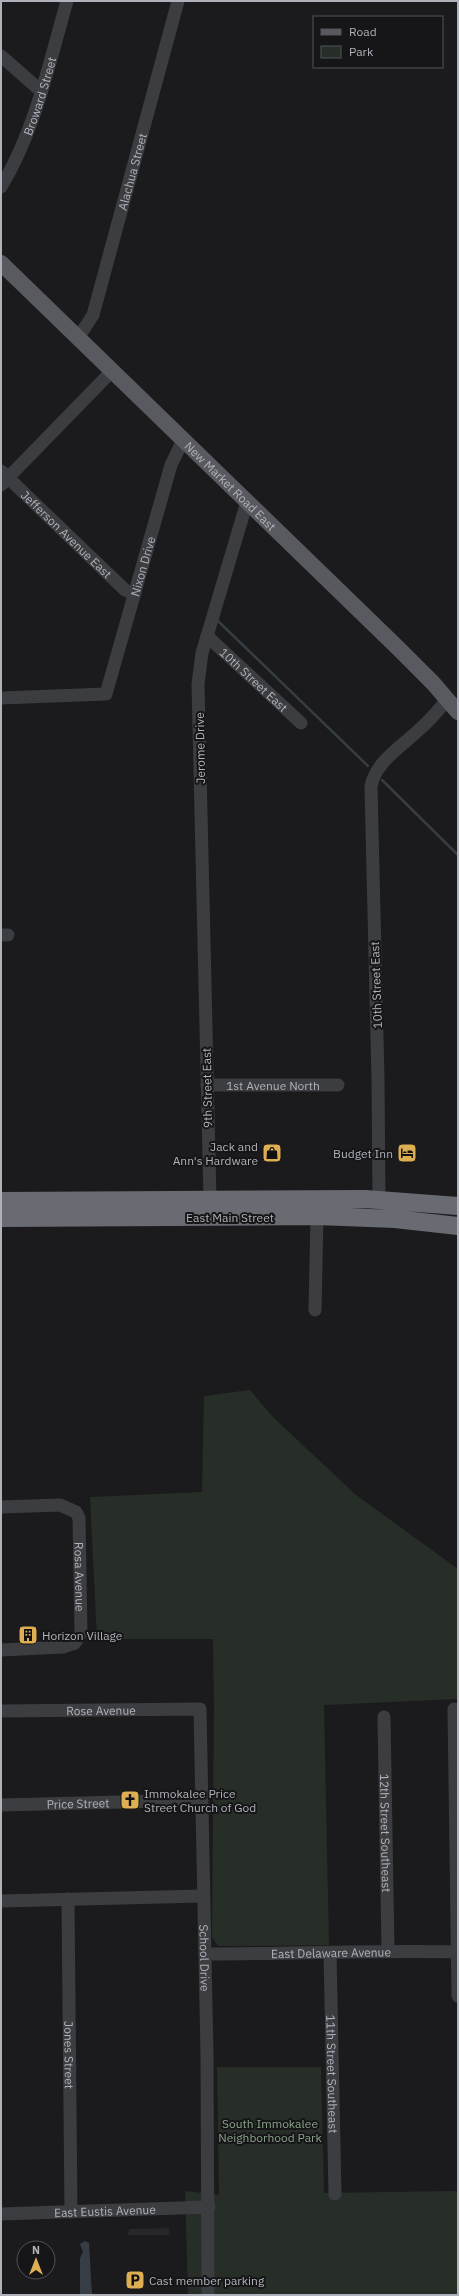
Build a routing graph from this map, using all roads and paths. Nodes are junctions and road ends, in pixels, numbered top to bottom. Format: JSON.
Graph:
{"nodes":[{"id":1,"x":67,"y":1,"type":"edge"},
{"id":2,"x":178,"y":1,"type":"edge"},
{"id":3,"x":1,"y":56,"type":"edge"},
{"id":4,"x":41,"y":91,"type":"junction"},
{"id":5,"x":1,"y":187,"type":"edge"},
{"id":6,"x":1,"y":263,"type":"edge"},
{"id":7,"x":78,"y":338,"type":"junction"},
{"id":8,"x":112,"y":372,"type":"junction"},
{"id":9,"x":183,"y":440,"type":"junction"},
{"id":10,"x":3,"y":478,"type":"edge"},
{"id":11,"x":247,"y":502,"type":"junction"},
{"id":12,"x":135,"y":594,"type":"junction"},
{"id":13,"x":207,"y":636,"type":"junction"},
{"id":14,"x":1,"y":698,"type":"edge"},
{"id":15,"x":447,"y":700,"type":"junction"},
{"id":16,"x":458,"y":712,"type":"edge"},
{"id":17,"x":301,"y":723,"type":"dead end"},
{"id":18,"x":205,"y":1001,"type":"joint"},
{"id":19,"x":207,"y":1085,"type":"junction"},
{"id":20,"x":338,"y":1085,"type":"dead end"},
{"id":21,"x":379,"y":1199,"type":"junction"},
{"id":22,"x":1,"y":1201,"type":"edge"},
{"id":23,"x":458,"y":1206,"type":"edge"},
{"id":24,"x":210,"y":1208,"type":"junction"},
{"id":25,"x":317,"y":1216,"type":"junction"},
{"id":26,"x":1,"y":1218,"type":"edge"},
{"id":27,"x":458,"y":1226,"type":"edge"},
{"id":28,"x":315,"y":1310,"type":"dead end"},
{"id":29,"x":1,"y":1507,"type":"edge"},
{"id":30,"x":1,"y":1650,"type":"edge"},
{"id":31,"x":200,"y":1709,"type":"joint"},
{"id":32,"x":454,"y":1709,"type":"dead end"},
{"id":33,"x":1,"y":1711,"type":"edge"},
{"id":34,"x":384,"y":1717,"type":"dead end"},
{"id":35,"x":202,"y":1800,"type":"junction"},
{"id":36,"x":1,"y":1805,"type":"edge"},
{"id":37,"x":204,"y":1896,"type":"junction"},
{"id":38,"x":68,"y":1899,"type":"junction"},
{"id":39,"x":1,"y":1901,"type":"edge"},
{"id":40,"x":388,"y":1950,"type":"junction"},
{"id":41,"x":458,"y":1952,"type":"edge"},
{"id":42,"x":330,"y":1953,"type":"junction"},
{"id":43,"x":205,"y":1954,"type":"junction"},
{"id":44,"x":458,"y":1996,"type":"edge"},
{"id":45,"x":335,"y":2194,"type":"dead end"},
{"id":46,"x":209,"y":2207,"type":"junction"},
{"id":47,"x":71,"y":2212,"type":"junction"},
{"id":48,"x":1,"y":2214,"type":"edge"},
{"id":49,"x":208,"y":2295,"type":"edge"}],
"edges":[{"from":1,"to":4,"type":"street","name":"Broward Street"},
{"from":2,"to":7,"type":"street","name":"Alachua Street"},
{"from":3,"to":4,"type":"street"},
{"from":4,"to":5,"type":"street","name":"Broward Street"},
{"from":6,"to":7,"type":"main road","name":"New Market Road East"},
{"from":7,"to":8,"type":"main road","name":"New Market Road East"},
{"from":8,"to":9,"type":"main road","name":"New Market Road East"},
{"from":8,"to":10,"type":"street"},
{"from":9,"to":11,"type":"main road","name":"New Market Road East"},
{"from":9,"to":12,"type":"street","name":"Nixon Drive"},
{"from":10,"to":12,"type":"street","name":"Jefferson Avenue East"},
{"from":11,"to":13,"type":"street","name":"Jerome Drive"},
{"from":11,"to":15,"type":"main road","name":"New Market Road East"},
{"from":12,"to":14,"type":"street","name":"Nixon Drive"},
{"from":13,"to":17,"type":"street","name":"10th Street East"},
{"from":13,"to":18,"type":"street","name":"Jerome Drive"},
{"from":15,"to":16,"type":"main road","name":"New Market Road East"},
{"from":15,"to":21,"type":"street","name":"10th Street East"},
{"from":18,"to":19,"type":"street","name":"9th Street East"},
{"from":19,"to":20,"type":"street","name":"1st Avenue North"},
{"from":19,"to":24,"type":"street","name":"9th Street East"},
{"from":21,"to":23,"type":"highway","name":"East Main Street"},
{"from":21,"to":24,"type":"highway","name":"East Main Street"},
{"from":22,"to":24,"type":"highway","name":"East Main Street"},
{"from":24,"to":25,"type":"highway","name":"East Main Street"},
{"from":24,"to":26,"type":"highway","name":"East Main Street"},
{"from":25,"to":27,"type":"highway","name":"East Main Street"},
{"from":25,"to":28,"type":"street"},
{"from":29,"to":30,"type":"street","name":"Rosa Avenue"},
{"from":31,"to":33,"type":"street","name":"Rose Avenue"},
{"from":31,"to":35,"type":"street","name":"School Drive"},
{"from":32,"to":41,"type":"street"},
{"from":34,"to":40,"type":"street","name":"12th Street Southeast"},
{"from":35,"to":36,"type":"street","name":"Price Street"},
{"from":35,"to":37,"type":"street","name":"School Drive"},
{"from":37,"to":38,"type":"street"},
{"from":37,"to":43,"type":"street","name":"School Drive"},
{"from":38,"to":39,"type":"street"},
{"from":38,"to":47,"type":"street","name":"Jones Street"},
{"from":40,"to":41,"type":"street","name":"East Delaware Avenue"},
{"from":40,"to":42,"type":"street","name":"East Delaware Avenue"},
{"from":41,"to":44,"type":"street"},
{"from":42,"to":43,"type":"street","name":"East Delaware Avenue"},
{"from":42,"to":45,"type":"street","name":"11th Street Southeast"},
{"from":43,"to":46,"type":"street","name":"School Drive"},
{"from":46,"to":47,"type":"street","name":"East Eustis Avenue"},
{"from":46,"to":49,"type":"street","name":"School Drive"},
{"from":47,"to":48,"type":"street","name":"East Eustis Avenue"}]}
